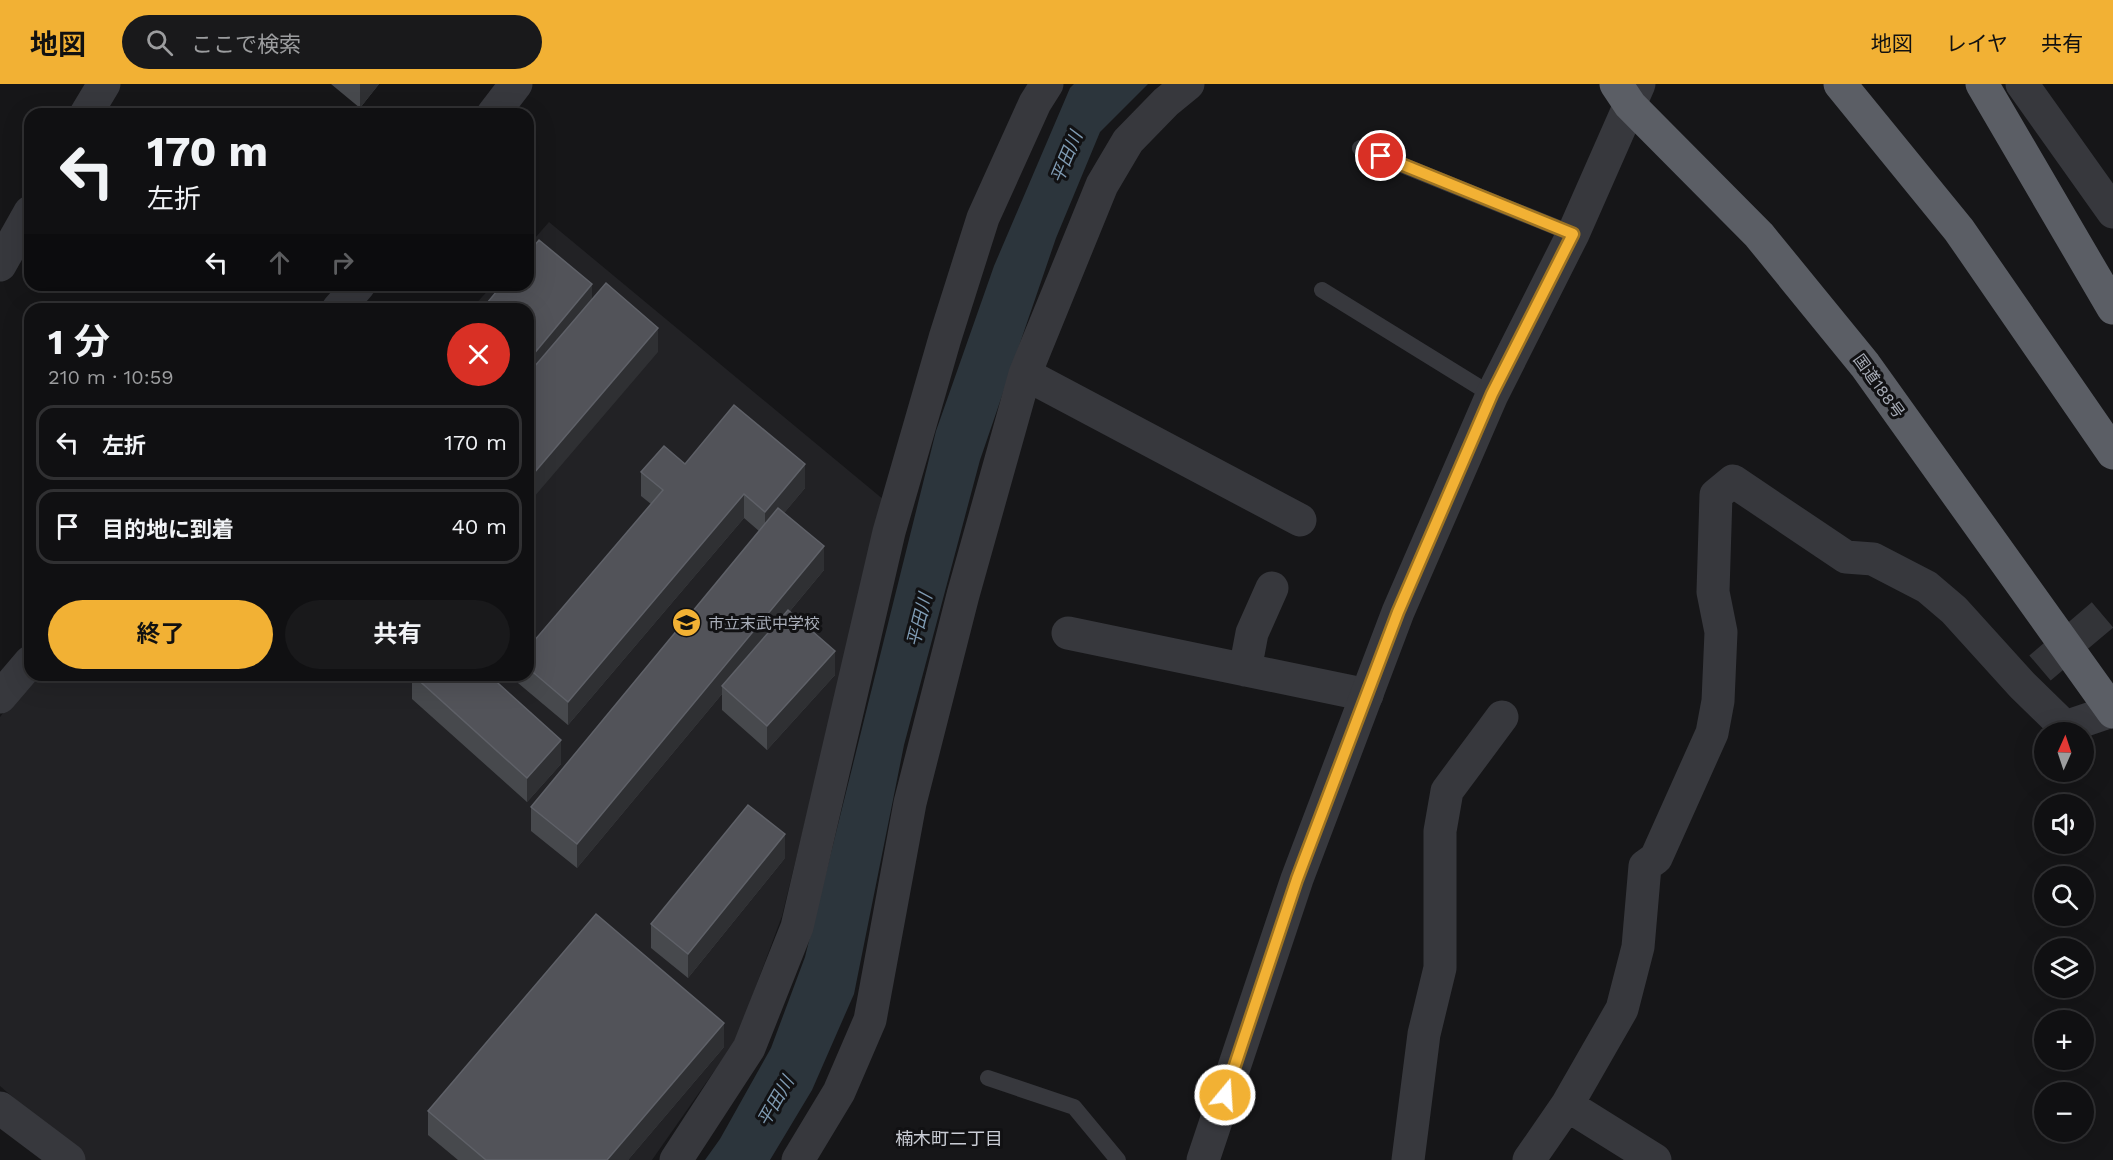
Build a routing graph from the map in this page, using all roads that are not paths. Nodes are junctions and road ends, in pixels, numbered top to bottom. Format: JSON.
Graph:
{"nodes":[{"id":1,"x":104,"y":84,"type":"edge"},
{"id":2,"x":516,"y":84,"type":"edge"},
{"id":3,"x":1047,"y":84,"type":"edge"},
{"id":4,"x":1188,"y":84,"type":"edge"},
{"id":5,"x":1840,"y":84,"type":"edge"},
{"id":6,"x":1982,"y":84,"type":"edge"},
{"id":7,"x":2022,"y":84,"type":"edge"},
{"id":8,"x":1628,"y":91,"type":"edge"},
{"id":9,"x":90,"y":108,"type":"edge"},
{"id":10,"x":498,"y":108,"type":"edge"},
{"id":11,"x":1360,"y":148,"type":"dead end"},
{"id":12,"x":2113,"y":212,"type":"edge"},
{"id":13,"x":24,"y":223,"type":"edge"},
{"id":14,"x":1573,"y":234,"type":"junction"},
{"id":15,"x":0,"y":265,"type":"edge"},
{"id":16,"x":1322,"y":290,"type":"dead end"},
{"id":17,"x":354,"y":291,"type":"edge"},
{"id":18,"x":343,"y":303,"type":"edge"},
{"id":19,"x":2113,"y":308,"type":"edge"},
{"id":20,"x":1025,"y":374,"type":"junction"},
{"id":21,"x":1492,"y":394,"type":"junction"},
{"id":22,"x":2113,"y":453,"type":"edge"},
{"id":23,"x":1300,"y":520,"type":"dead end"},
{"id":24,"x":1272,"y":588,"type":"dead end"},
{"id":25,"x":1068,"y":633,"type":"dead end"},
{"id":26,"x":24,"y":669,"type":"edge"},
{"id":27,"x":1245,"y":670,"type":"junction"},
{"id":28,"x":1367,"y":695,"type":"junction"},
{"id":29,"x":0,"y":697,"type":"edge"},
{"id":30,"x":2112,"y":711,"type":"edge"},
{"id":31,"x":1502,"y":717,"type":"dead end"},
{"id":32,"x":988,"y":1078,"type":"dead end"},
{"id":33,"x":1567,"y":1105,"type":"junction"},
{"id":34,"x":0,"y":1108,"type":"edge"},
{"id":35,"x":69,"y":1160,"type":"edge"},
{"id":36,"x":676,"y":1160,"type":"edge"},
{"id":37,"x":798,"y":1160,"type":"edge"},
{"id":38,"x":1118,"y":1160,"type":"edge"},
{"id":39,"x":1203,"y":1160,"type":"edge"},
{"id":40,"x":1408,"y":1160,"type":"edge"},
{"id":41,"x":1529,"y":1160,"type":"edge"},
{"id":42,"x":1655,"y":1160,"type":"edge"}],
"edges":[{"from":1,"to":9,"type":"street"},
{"from":2,"to":10,"type":"street"},
{"from":3,"to":36,"type":"street"},
{"from":4,"to":20,"type":"street"},
{"from":5,"to":22,"type":"highway"},
{"from":6,"to":19,"type":"highway"},
{"from":7,"to":12,"type":"street"},
{"from":8,"to":14,"type":"street"},
{"from":8,"to":30,"type":"highway","name":"国道188号"},
{"from":11,"to":14,"type":"lane"},
{"from":13,"to":15,"type":"street"},
{"from":14,"to":21,"type":"street"},
{"from":16,"to":21,"type":"lane"},
{"from":17,"to":18,"type":"street"},
{"from":20,"to":23,"type":"street"},
{"from":20,"to":37,"type":"street"},
{"from":21,"to":28,"type":"street"},
{"from":24,"to":27,"type":"street"},
{"from":25,"to":27,"type":"street"},
{"from":26,"to":29,"type":"street"},
{"from":27,"to":28,"type":"street"},
{"from":28,"to":39,"type":"street"},
{"from":30,"to":33,"type":"street"},
{"from":31,"to":40,"type":"street"},
{"from":32,"to":38,"type":"lane"},
{"from":33,"to":41,"type":"street"},
{"from":33,"to":42,"type":"street"},
{"from":34,"to":35,"type":"street"}]}
